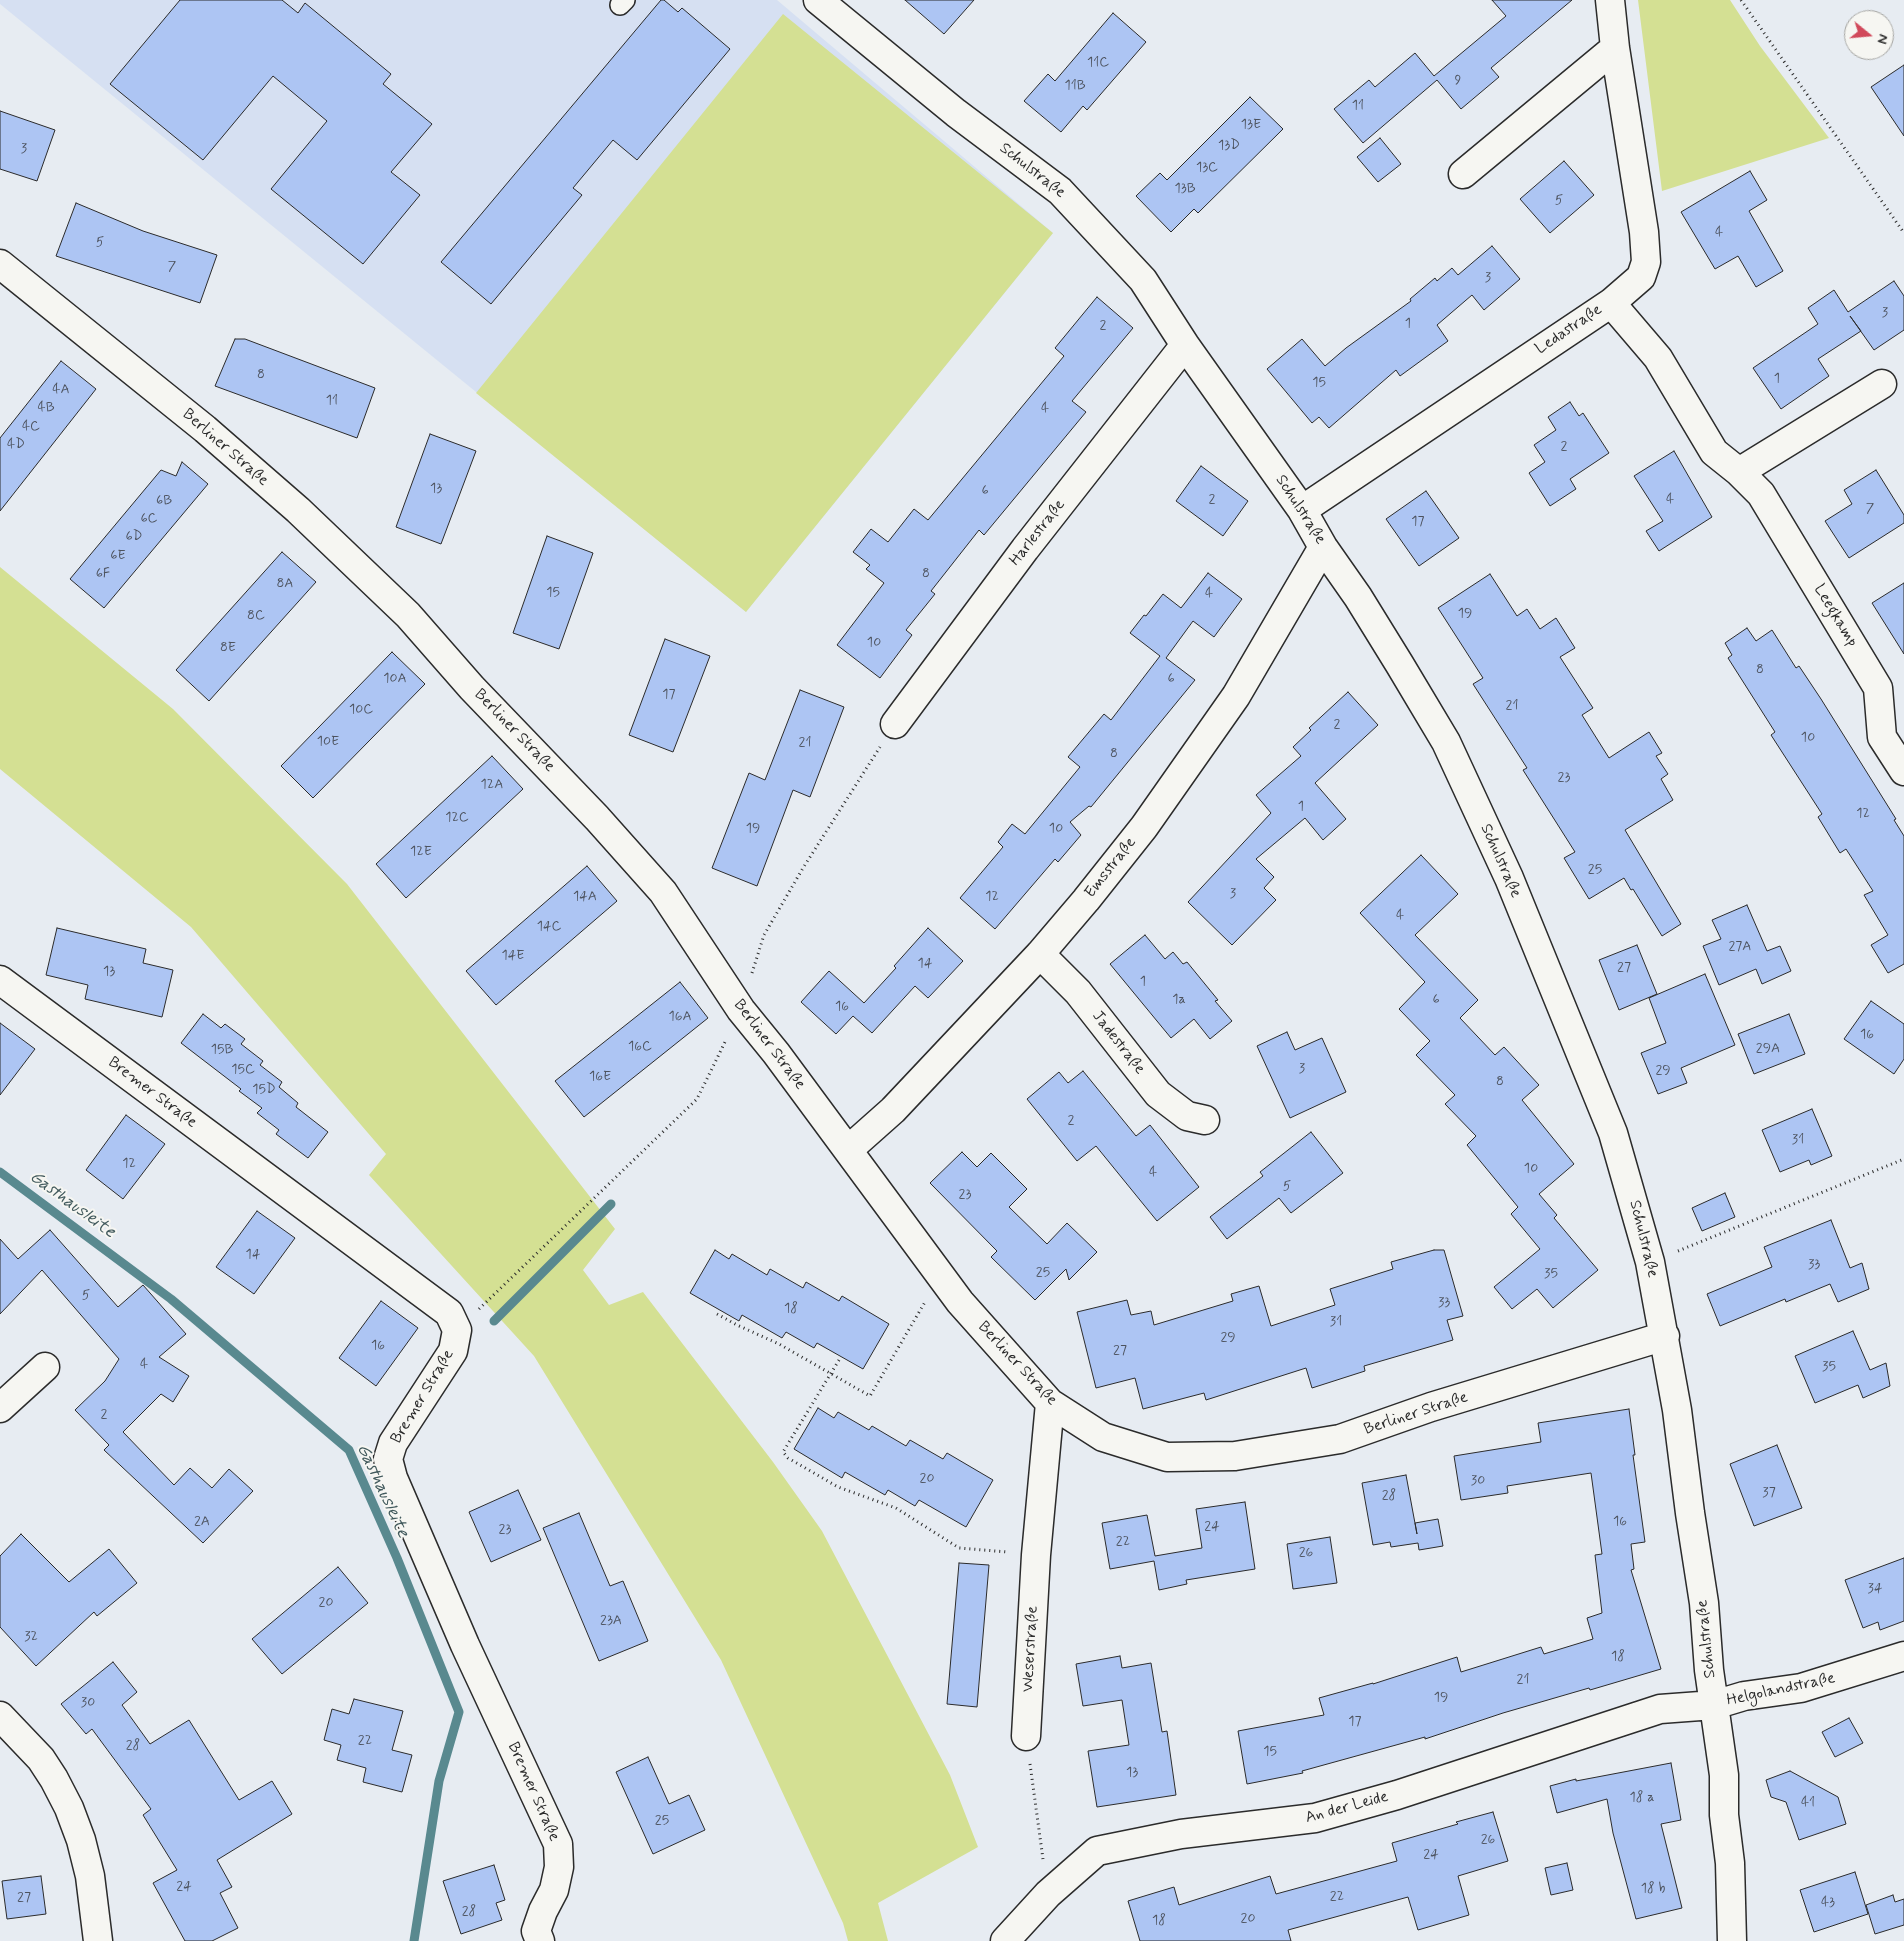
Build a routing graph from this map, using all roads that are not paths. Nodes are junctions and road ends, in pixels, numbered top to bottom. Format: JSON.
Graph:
{"nodes":[{"id":1,"x":818,"y":0,"type":"edge"},
{"id":2,"x":1610,"y":0,"type":"edge"},
{"id":3,"x":1615,"y":48,"type":"junction"},
{"id":4,"x":1463,"y":174,"type":"dead end"},
{"id":5,"x":0,"y":264,"type":"edge"},
{"id":6,"x":1611,"y":303,"type":"junction"},
{"id":7,"x":1185,"y":345,"type":"junction"},
{"id":8,"x":1882,"y":384,"type":"dead end"},
{"id":9,"x":1739,"y":472,"type":"junction"},
{"id":10,"x":1302,"y":510,"type":"junction"},
{"id":11,"x":1324,"y":547,"type":"junction"},
{"id":12,"x":896,"y":724,"type":"road end"},
{"id":13,"x":1904,"y":771,"type":"edge"},
{"id":14,"x":1040,"y":954,"type":"junction"},
{"id":15,"x":0,"y":980,"type":"edge"},
{"id":16,"x":1205,"y":1120,"type":"dead end"},
{"id":17,"x":848,"y":1150,"type":"junction"},
{"id":18,"x":1665,"y":1336,"type":"junction"},
{"id":19,"x":46,"y":1366,"type":"dead end"},
{"id":20,"x":1050,"y":1403,"type":"junction"},
{"id":21,"x":0,"y":1408,"type":"edge"},
{"id":22,"x":1904,"y":1656,"type":"edge"},
{"id":23,"x":1714,"y":1705,"type":"junction"},
{"id":24,"x":0,"y":1716,"type":"edge"},
{"id":25,"x":1026,"y":1736,"type":"road end"},
{"id":26,"x":98,"y":1941,"type":"edge"},
{"id":27,"x":540,"y":1941,"type":"edge"},
{"id":28,"x":1005,"y":1941,"type":"edge"},
{"id":29,"x":1732,"y":1941,"type":"edge"}],
"edges":[{"from":1,"to":7,"type":"street","name":"Schulstraße"},
{"from":2,"to":3,"type":"street","name":"Ledastraße"},
{"from":3,"to":4,"type":"street"},
{"from":3,"to":6,"type":"street","name":"Ledastraße"},
{"from":5,"to":17,"type":"street","name":"Berliner Straße"},
{"from":6,"to":9,"type":"street","name":"Leegkamp"},
{"from":6,"to":10,"type":"street","name":"Ledastraße"},
{"from":7,"to":10,"type":"street","name":"Schulstraße"},
{"from":7,"to":12,"type":"street","name":"Harlestraße"},
{"from":8,"to":9,"type":"street"},
{"from":9,"to":13,"type":"street","name":"Leegkamp"},
{"from":10,"to":11,"type":"street","name":"Schulstraße"},
{"from":11,"to":14,"type":"street","name":"Emsstraße"},
{"from":11,"to":18,"type":"street","name":"Schulstraße"},
{"from":14,"to":16,"type":"street","name":"Jadestraße"},
{"from":14,"to":17,"type":"street","name":"Emsstraße"},
{"from":15,"to":27,"type":"street","name":"Bremer Straße"},
{"from":17,"to":20,"type":"street","name":"Berliner Straße"},
{"from":18,"to":20,"type":"street","name":"Berliner Straße"},
{"from":18,"to":23,"type":"street","name":"Schulstraße"},
{"from":19,"to":21,"type":"street"},
{"from":20,"to":25,"type":"street","name":"Weserstraße"},
{"from":22,"to":23,"type":"street","name":"Helgolandstraße"},
{"from":23,"to":28,"type":"street","name":"An der Leide"},
{"from":23,"to":29,"type":"street","name":"Schulstraße"},
{"from":24,"to":26,"type":"street"}]}
